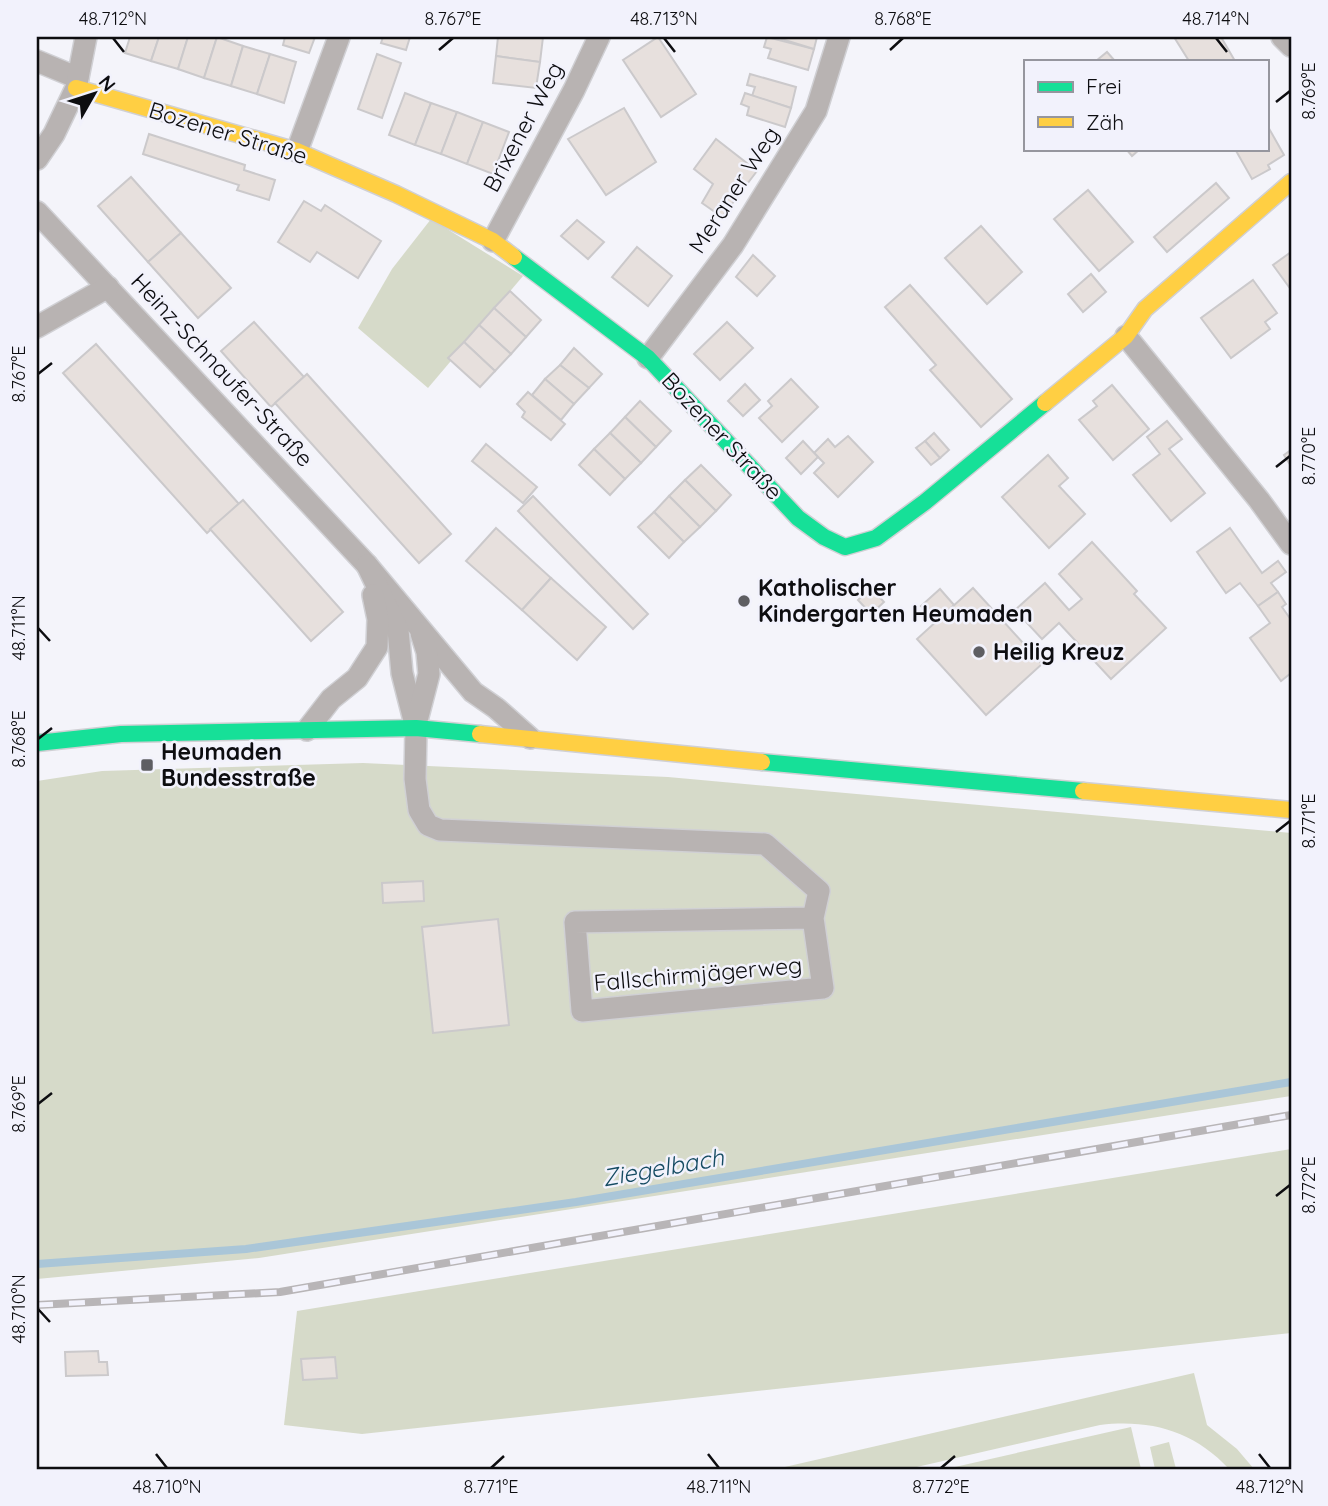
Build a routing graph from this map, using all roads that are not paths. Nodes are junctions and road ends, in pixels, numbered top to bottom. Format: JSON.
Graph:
{"nodes":[{"id":1,"x":86,"y":37,"type":"edge"},
{"id":2,"x":339,"y":37,"type":"edge"},
{"id":3,"x":599,"y":37,"type":"edge"},
{"id":4,"x":839,"y":37,"type":"edge"},
{"id":5,"x":1282,"y":37,"type":"edge"},
{"id":6,"x":1291,"y":46,"type":"edge"},
{"id":7,"x":37,"y":61,"type":"edge"},
{"id":8,"x":77,"y":83,"type":"junction"},
{"id":9,"x":297,"y":151,"type":"junction"},
{"id":10,"x":37,"y":159,"type":"edge"},
{"id":11,"x":1291,"y":182,"type":"edge"},
{"id":12,"x":37,"y":212,"type":"edge"},
{"id":13,"x":493,"y":241,"type":"junction"},
{"id":14,"x":108,"y":287,"type":"junction"},
{"id":15,"x":37,"y":327,"type":"edge"},
{"id":16,"x":1126,"y":336,"type":"junction"},
{"id":17,"x":648,"y":358,"type":"junction"},
{"id":18,"x":1291,"y":544,"type":"edge"},
{"id":19,"x":367,"y":565,"type":"junction"},
{"id":20,"x":420,"y":627,"type":"junction"},
{"id":21,"x":416,"y":728,"type":"junction"},
{"id":22,"x":307,"y":730,"type":"junction"},
{"id":23,"x":532,"y":739,"type":"junction"},
{"id":24,"x":37,"y":743,"type":"edge"},
{"id":25,"x":1291,"y":810,"type":"edge"},
{"id":26,"x":813,"y":918,"type":"junction"}],
"edges":[{"from":1,"to":8,"type":"street"},
{"from":2,"to":9,"type":"street"},
{"from":3,"to":13,"type":"street","name":"Brixener Weg"},
{"from":4,"to":17,"type":"street","name":"Meraner Weg"},
{"from":5,"to":6,"type":"street"},
{"from":7,"to":8,"type":"street"},
{"from":8,"to":9,"type":"street","name":"Bozener Straße"},
{"from":8,"to":10,"type":"street"},
{"from":9,"to":13,"type":"street","name":"Bozener Straße"},
{"from":11,"to":16,"type":"street","name":"Bozener Straße"},
{"from":12,"to":14,"type":"street","name":"Heinz-Schnaufer-Straße"},
{"from":13,"to":17,"type":"street","name":"Bozener Straße"},
{"from":14,"to":15,"type":"street"},
{"from":14,"to":19,"type":"street","name":"Heinz-Schnaufer-Straße"},
{"from":16,"to":17,"type":"street","name":"Bozener Straße"},
{"from":16,"to":18,"type":"street"},
{"from":19,"to":20,"type":"street","name":"Heinz-Schnaufer-Straße"},
{"from":19,"to":21,"type":"street","name":"Heinz-Schnaufer-Straße"},
{"from":19,"to":22,"type":"street"},
{"from":20,"to":21,"type":"street","name":"Heinz-Schnaufer-Straße"},
{"from":20,"to":23,"type":"street","name":"Heinz-Schnaufer-Straße"},
{"from":21,"to":22,"type":"street"},
{"from":21,"to":23,"type":"street"},
{"from":21,"to":26,"type":"street","name":"Fallschirmjägerweg"},
{"from":22,"to":24,"type":"street"},
{"from":23,"to":25,"type":"street"},
{"from":26,"to":26,"type":"street","name":"Fallschirmjägerweg"}]}
